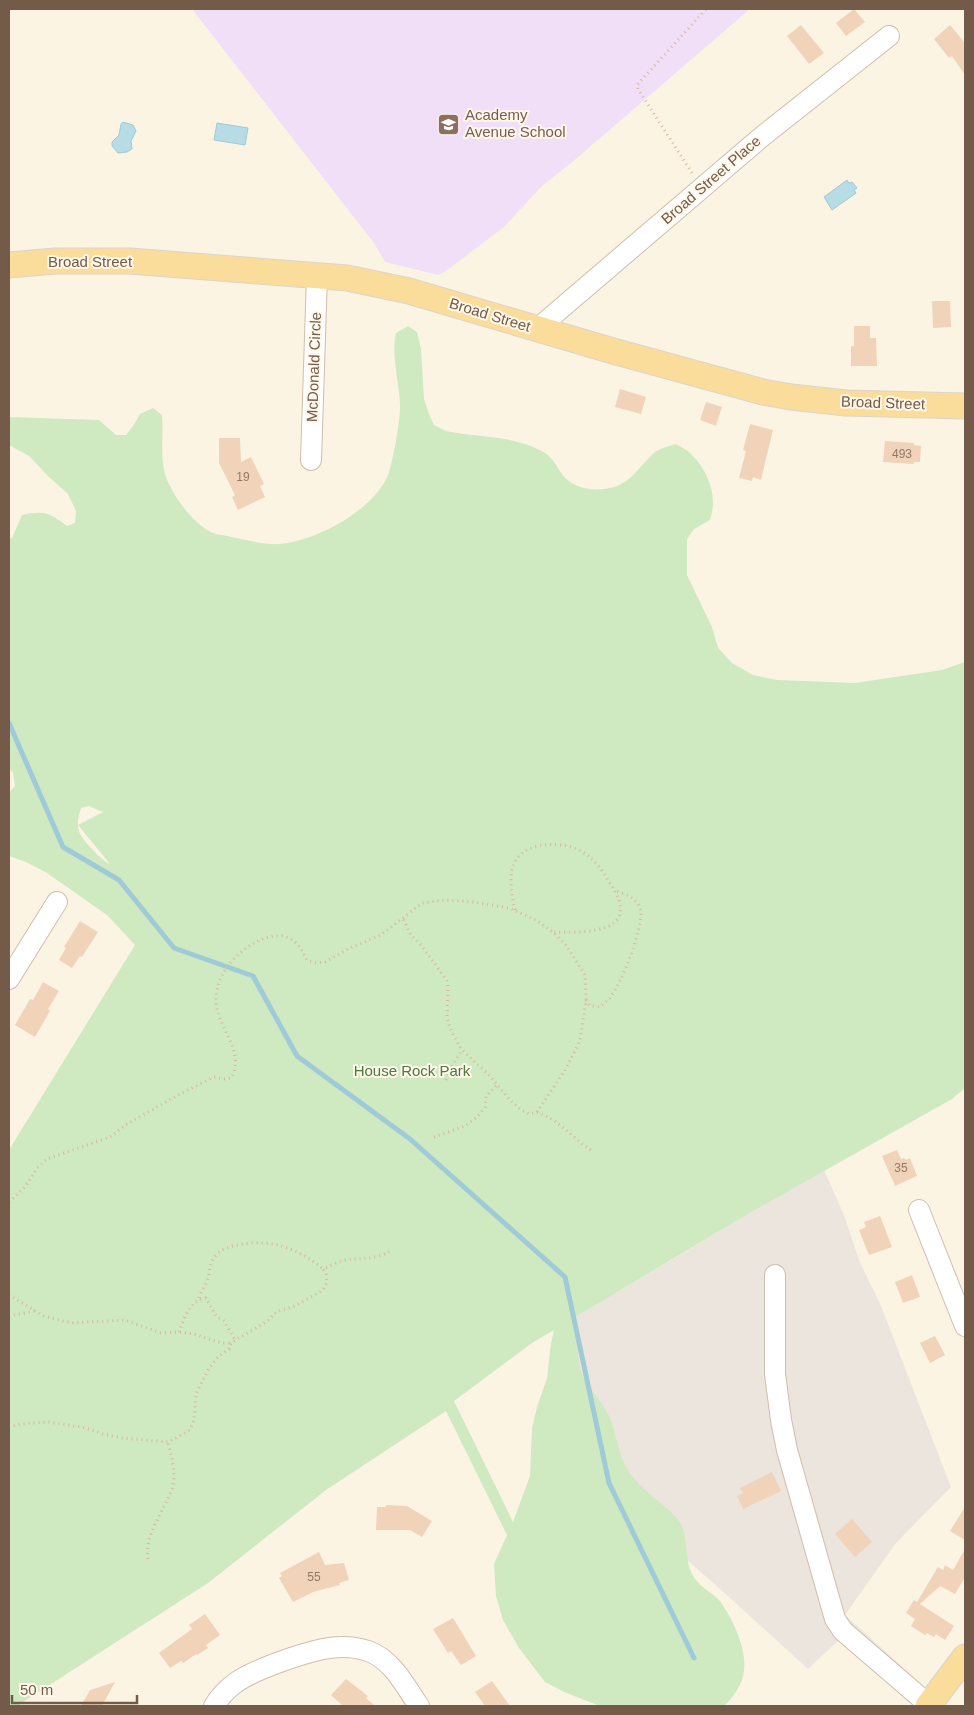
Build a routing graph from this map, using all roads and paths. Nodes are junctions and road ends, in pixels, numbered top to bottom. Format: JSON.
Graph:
{"nodes":[{"id":1,"x":706,"y":9,"type":"edge"},
{"id":2,"x":889,"y":36,"type":"dead end"},
{"id":3,"x":702,"y":188,"type":"junction"},
{"id":4,"x":9,"y":265,"type":"edge"},
{"id":5,"x":317,"y":275,"type":"junction"},
{"id":6,"x":537,"y":328,"type":"junction"},
{"id":7,"x":965,"y":406,"type":"edge"},
{"id":8,"x":311,"y":460,"type":"dead end"},
{"id":9,"x":616,"y":891,"type":"junction"},
{"id":10,"x":57,"y":902,"type":"dead end"},
{"id":11,"x":515,"y":911,"type":"junction"},
{"id":12,"x":402,"y":917,"type":"junction"},
{"id":13,"x":553,"y":932,"type":"junction"},
{"id":14,"x":9,"y":979,"type":"edge"},
{"id":15,"x":586,"y":1000,"type":"junction"},
{"id":16,"x":462,"y":1050,"type":"junction"},
{"id":17,"x":446,"y":1080,"type":"dead end"},
{"id":18,"x":497,"y":1084,"type":"junction"},
{"id":19,"x":537,"y":1112,"type":"junction"},
{"id":20,"x":434,"y":1137,"type":"dead end"},
{"id":21,"x":594,"y":1152,"type":"dead end"},
{"id":22,"x":9,"y":1202,"type":"edge"},
{"id":23,"x":919,"y":1210,"type":"dead end"},
{"id":24,"x":392,"y":1250,"type":"dead end"},
{"id":25,"x":323,"y":1270,"type":"junction"},
{"id":26,"x":775,"y":1275,"type":"dead end"},
{"id":27,"x":9,"y":1295,"type":"edge"},
{"id":28,"x":199,"y":1298,"type":"junction"},
{"id":29,"x":35,"y":1311,"type":"junction"},
{"id":30,"x":9,"y":1316,"type":"edge"},
{"id":31,"x":965,"y":1326,"type":"edge"},
{"id":32,"x":179,"y":1332,"type":"junction"},
{"id":33,"x":235,"y":1340,"type":"junction"},
{"id":34,"x":231,"y":1342,"type":"junction"},
{"id":35,"x":9,"y":1427,"type":"edge"},
{"id":36,"x":168,"y":1442,"type":"junction"},
{"id":37,"x":148,"y":1559,"type":"dead end"},
{"id":38,"x":965,"y":1657,"type":"edge"},
{"id":39,"x":929,"y":1705,"type":"edge"},
{"id":40,"x":214,"y":1706,"type":"edge"},
{"id":41,"x":419,"y":1706,"type":"edge"}],
"edges":[{"from":1,"to":3,"type":"path"},
{"from":2,"to":3,"type":"street","name":"Broad Street Place"},
{"from":3,"to":6,"type":"street","name":"Broad Street Place"},
{"from":4,"to":5,"type":"main road","name":"Broad Street"},
{"from":5,"to":6,"type":"main road","name":"Broad Street"},
{"from":5,"to":8,"type":"street","name":"McDonald Circle"},
{"from":6,"to":7,"type":"main road","name":"Broad Street"},
{"from":9,"to":11,"type":"path"},
{"from":9,"to":13,"type":"path"},
{"from":9,"to":15,"type":"path"},
{"from":10,"to":14,"type":"street"},
{"from":11,"to":12,"type":"path"},
{"from":11,"to":13,"type":"path"},
{"from":12,"to":16,"type":"path"},
{"from":12,"to":22,"type":"path"},
{"from":13,"to":15,"type":"path"},
{"from":15,"to":19,"type":"path"},
{"from":16,"to":17,"type":"path"},
{"from":16,"to":18,"type":"path"},
{"from":18,"to":19,"type":"path"},
{"from":18,"to":20,"type":"path"},
{"from":19,"to":21,"type":"path"},
{"from":23,"to":31,"type":"street"},
{"from":24,"to":25,"type":"path"},
{"from":25,"to":28,"type":"path"},
{"from":25,"to":33,"type":"path"},
{"from":26,"to":39,"type":"street"},
{"from":27,"to":29,"type":"path"},
{"from":28,"to":32,"type":"path"},
{"from":28,"to":33,"type":"path"},
{"from":29,"to":30,"type":"path"},
{"from":29,"to":32,"type":"path"},
{"from":32,"to":34,"type":"path"},
{"from":33,"to":34,"type":"path"},
{"from":34,"to":36,"type":"path"},
{"from":35,"to":36,"type":"path"},
{"from":36,"to":37,"type":"path"},
{"from":38,"to":39,"type":"main road"},
{"from":40,"to":41,"type":"street"}]}
